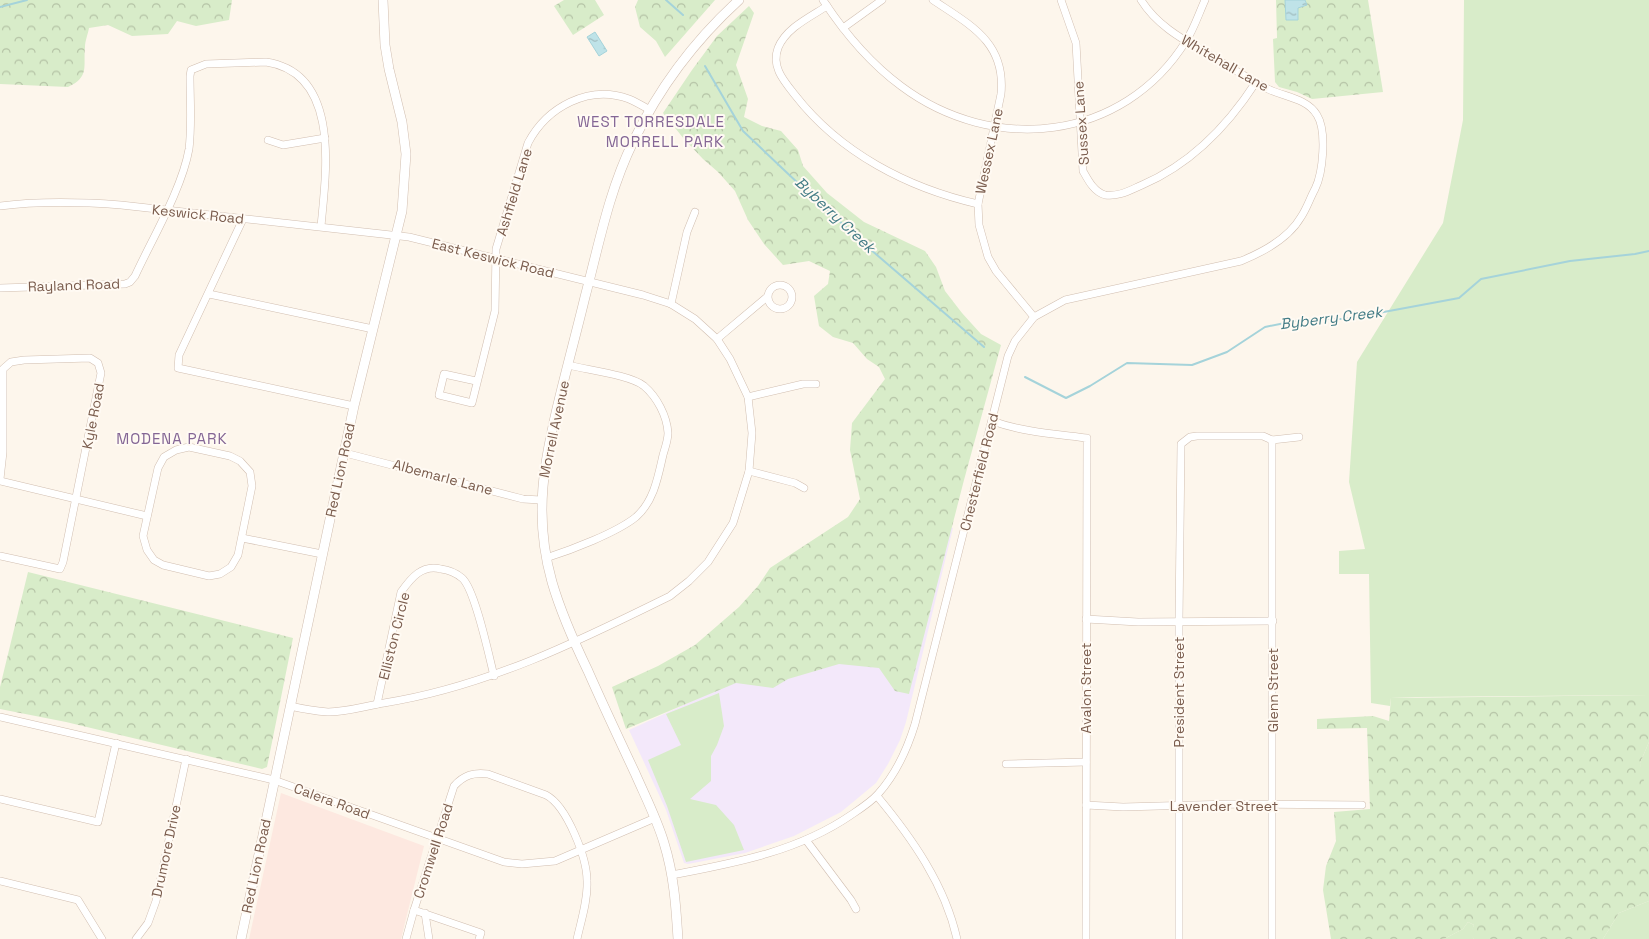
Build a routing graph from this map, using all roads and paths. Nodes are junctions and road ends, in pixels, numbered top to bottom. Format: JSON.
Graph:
{"nodes":[{"id":1,"x":383,"y":0,"type":"edge"},
{"id":2,"x":739,"y":0,"type":"edge"},
{"id":3,"x":882,"y":0,"type":"edge"},
{"id":4,"x":932,"y":0,"type":"edge"},
{"id":5,"x":1061,"y":0,"type":"edge"},
{"id":6,"x":1141,"y":0,"type":"edge"},
{"id":7,"x":1205,"y":0,"type":"edge"},
{"id":8,"x":825,"y":3,"type":"edge"},
{"id":9,"x":843,"y":28,"type":"junction"},
{"id":10,"x":1186,"y":41,"type":"junction"},
{"id":11,"x":1256,"y":82,"type":"junction"},
{"id":12,"x":650,"y":110,"type":"junction"},
{"id":13,"x":1317,"y":115,"type":"joint"},
{"id":14,"x":1080,"y":123,"type":"junction"},
{"id":15,"x":994,"y":126,"type":"junction"},
{"id":16,"x":325,"y":138,"type":"junction"},
{"id":17,"x":268,"y":140,"type":"dead end"},
{"id":18,"x":978,"y":204,"type":"junction"},
{"id":19,"x":0,"y":206,"type":"edge"},
{"id":20,"x":166,"y":210,"type":"junction"},
{"id":21,"x":695,"y":212,"type":"dead end"},
{"id":22,"x":243,"y":219,"type":"junction"},
{"id":23,"x":321,"y":226,"type":"junction"},
{"id":24,"x":396,"y":236,"type":"junction"},
{"id":25,"x":496,"y":259,"type":"junction"},
{"id":26,"x":589,"y":282,"type":"junction"},
{"id":27,"x":0,"y":288,"type":"edge"},
{"id":28,"x":209,"y":294,"type":"junction"},
{"id":29,"x":768,"y":297,"type":"dead end"},
{"id":30,"x":671,"y":304,"type":"junction"},
{"id":31,"x":1034,"y":317,"type":"junction"},
{"id":32,"x":373,"y":329,"type":"junction"},
{"id":33,"x":717,"y":338,"type":"junction"},
{"id":34,"x":568,"y":365,"type":"junction"},
{"id":35,"x":476,"y":381,"type":"junction"},
{"id":36,"x":816,"y":384,"type":"dead end"},
{"id":37,"x":748,"y":397,"type":"junction"},
{"id":38,"x":354,"y":406,"type":"junction"},
{"id":39,"x":992,"y":421,"type":"junction"},
{"id":40,"x":1299,"y":437,"type":"dead end"},
{"id":41,"x":1272,"y":440,"type":"junction"},
{"id":42,"x":345,"y":452,"type":"junction"},
{"id":43,"x":749,"y":471,"type":"junction"},
{"id":44,"x":0,"y":480,"type":"edge"},
{"id":45,"x":804,"y":488,"type":"dead end"},
{"id":46,"x":76,"y":499,"type":"junction"},
{"id":47,"x":541,"y":500,"type":"junction"},
{"id":48,"x":147,"y":516,"type":"junction"},
{"id":49,"x":242,"y":538,"type":"junction"},
{"id":50,"x":322,"y":554,"type":"junction"},
{"id":51,"x":0,"y":556,"type":"edge"},
{"id":52,"x":546,"y":558,"type":"junction"},
{"id":53,"x":1086,"y":619,"type":"junction"},
{"id":54,"x":1179,"y":621,"type":"junction"},
{"id":55,"x":1273,"y":621,"type":"junction"},
{"id":56,"x":574,"y":641,"type":"junction"},
{"id":57,"x":494,"y":676,"type":"junction"},
{"id":58,"x":377,"y":704,"type":"junction"},
{"id":59,"x":290,"y":706,"type":"junction"},
{"id":60,"x":0,"y":717,"type":"edge"},
{"id":61,"x":116,"y":744,"type":"junction"},
{"id":62,"x":186,"y":759,"type":"junction"},
{"id":63,"x":1086,"y":762,"type":"junction"},
{"id":64,"x":1006,"y":764,"type":"dead end"},
{"id":65,"x":274,"y":780,"type":"junction"},
{"id":66,"x":877,"y":796,"type":"junction"},
{"id":67,"x":0,"y":798,"type":"edge"},
{"id":68,"x":1086,"y":805,"type":"junction"},
{"id":69,"x":1362,"y":805,"type":"dead end"},
{"id":70,"x":1179,"y":806,"type":"junction"},
{"id":71,"x":1272,"y":806,"type":"junction"},
{"id":72,"x":655,"y":818,"type":"junction"},
{"id":73,"x":437,"y":839,"type":"junction"},
{"id":74,"x":806,"y":840,"type":"junction"},
{"id":75,"x":580,"y":850,"type":"junction"},
{"id":76,"x":672,"y":875,"type":"junction"},
{"id":77,"x":0,"y":881,"type":"edge"},
{"id":78,"x":856,"y":909,"type":"dead end"},
{"id":79,"x":414,"y":910,"type":"junction"},
{"id":80,"x":425,"y":913,"type":"junction"},
{"id":81,"x":102,"y":939,"type":"edge"},
{"id":82,"x":136,"y":939,"type":"edge"},
{"id":83,"x":241,"y":939,"type":"edge"},
{"id":84,"x":406,"y":939,"type":"edge"},
{"id":85,"x":429,"y":939,"type":"edge"},
{"id":86,"x":479,"y":939,"type":"edge"},
{"id":87,"x":577,"y":939,"type":"edge"},
{"id":88,"x":678,"y":939,"type":"edge"},
{"id":89,"x":957,"y":939,"type":"edge"},
{"id":90,"x":1086,"y":939,"type":"edge"},
{"id":91,"x":1179,"y":939,"type":"edge"},
{"id":92,"x":1272,"y":939,"type":"edge"}],
"edges":[{"from":1,"to":24,"type":"street","name":"Red Lion Road"},
{"from":2,"to":12,"type":"street","name":"Morrell Avenue"},
{"from":3,"to":9,"type":"street"},
{"from":4,"to":15,"type":"street","name":"Wessex Lane"},
{"from":5,"to":14,"type":"street","name":"Sussex Lane"},
{"from":6,"to":10,"type":"street","name":"Whitehall Lane"},
{"from":7,"to":10,"type":"street"},
{"from":8,"to":9,"type":"street"},
{"from":8,"to":18,"type":"street"},
{"from":9,"to":15,"type":"street"},
{"from":10,"to":11,"type":"street","name":"Whitehall Lane"},
{"from":10,"to":14,"type":"street"},
{"from":11,"to":13,"type":"street","name":"Whitehall Lane"},
{"from":11,"to":14,"type":"street","name":"Sussex Lane"},
{"from":12,"to":25,"type":"street","name":"Ashfield Lane"},
{"from":12,"to":26,"type":"street","name":"Morrell Avenue"},
{"from":13,"to":31,"type":"street","name":"Chesterfield Road"},
{"from":14,"to":15,"type":"street"},
{"from":15,"to":18,"type":"street","name":"Wessex Lane"},
{"from":16,"to":17,"type":"street"},
{"from":16,"to":20,"type":"street","name":"Rayland Road"},
{"from":16,"to":23,"type":"street"},
{"from":18,"to":31,"type":"street","name":"Wessex Lane"},
{"from":19,"to":20,"type":"street","name":"Keswick Road"},
{"from":20,"to":22,"type":"street","name":"Keswick Road"},
{"from":20,"to":27,"type":"street","name":"Rayland Road"},
{"from":21,"to":30,"type":"street"},
{"from":22,"to":23,"type":"street","name":"Keswick Road"},
{"from":22,"to":28,"type":"street"},
{"from":23,"to":24,"type":"street","name":"Keswick Road"},
{"from":24,"to":25,"type":"street","name":"East Keswick Road"},
{"from":24,"to":32,"type":"street","name":"Red Lion Road"},
{"from":25,"to":26,"type":"street","name":"East Keswick Road"},
{"from":25,"to":35,"type":"street","name":"Ashfield Lane"},
{"from":26,"to":30,"type":"street","name":"East Keswick Road"},
{"from":26,"to":34,"type":"street","name":"Morrell Avenue"},
{"from":28,"to":32,"type":"street"},
{"from":28,"to":38,"type":"street"},
{"from":29,"to":33,"type":"street"},
{"from":30,"to":33,"type":"street","name":"East Keswick Road"},
{"from":31,"to":39,"type":"street","name":"Chesterfield Road"},
{"from":32,"to":38,"type":"street","name":"Red Lion Road"},
{"from":33,"to":37,"type":"street","name":"East Keswick Road"},
{"from":34,"to":47,"type":"street","name":"Morrell Avenue"},
{"from":34,"to":52,"type":"street"},
{"from":35,"to":35,"type":"street","name":"Ashfield Lane"},
{"from":36,"to":37,"type":"street"},
{"from":37,"to":43,"type":"street","name":"East Keswick Road"},
{"from":38,"to":42,"type":"street","name":"Red Lion Road"},
{"from":39,"to":53,"type":"street","name":"Avalon Street"},
{"from":39,"to":66,"type":"street","name":"Chesterfield Road"},
{"from":40,"to":41,"type":"street"},
{"from":41,"to":54,"type":"street","name":"President Street"},
{"from":41,"to":55,"type":"street","name":"Glenn Street"},
{"from":42,"to":47,"type":"street","name":"Albemarle Lane"},
{"from":42,"to":50,"type":"street","name":"Red Lion Road"},
{"from":43,"to":45,"type":"street"},
{"from":43,"to":56,"type":"street","name":"East Keswick Road"},
{"from":44,"to":46,"type":"street"},
{"from":44,"to":46,"type":"street","name":"Kyle Road"},
{"from":46,"to":48,"type":"street"},
{"from":46,"to":51,"type":"street","name":"Kyle Road"},
{"from":47,"to":52,"type":"street","name":"Morrell Avenue"},
{"from":48,"to":49,"type":"street"},
{"from":48,"to":49,"type":"street"},
{"from":49,"to":50,"type":"street"},
{"from":50,"to":59,"type":"street","name":"Red Lion Road"},
{"from":52,"to":56,"type":"street","name":"Morrell Avenue"},
{"from":53,"to":54,"type":"street"},
{"from":53,"to":63,"type":"street","name":"Avalon Street"},
{"from":54,"to":55,"type":"street"},
{"from":54,"to":70,"type":"street","name":"President Street"},
{"from":55,"to":71,"type":"street","name":"Glenn Street"},
{"from":56,"to":57,"type":"street","name":"East Keswick Road"},
{"from":56,"to":72,"type":"street","name":"Morrell Avenue"},
{"from":57,"to":58,"type":"street","name":"East Keswick Road"},
{"from":57,"to":58,"type":"street","name":"Elliston Circle"},
{"from":58,"to":59,"type":"street","name":"East Keswick Road"},
{"from":59,"to":65,"type":"street","name":"Red Lion Road"},
{"from":60,"to":61,"type":"street","name":"Calera Road"},
{"from":61,"to":62,"type":"street","name":"Calera Road"},
{"from":61,"to":67,"type":"street"},
{"from":62,"to":65,"type":"street","name":"Calera Road"},
{"from":62,"to":82,"type":"street","name":"Drumore Drive"},
{"from":63,"to":64,"type":"street"},
{"from":63,"to":68,"type":"street","name":"Avalon Street"},
{"from":65,"to":73,"type":"street","name":"Calera Road"},
{"from":65,"to":83,"type":"street","name":"Red Lion Road"},
{"from":66,"to":74,"type":"street","name":"Chesterfield Road"},
{"from":66,"to":89,"type":"street"},
{"from":68,"to":70,"type":"street","name":"Lavender Street"},
{"from":68,"to":90,"type":"street","name":"Avalon Street"},
{"from":69,"to":71,"type":"street","name":"Lavender Street"},
{"from":70,"to":71,"type":"street","name":"Lavender Street"},
{"from":70,"to":91,"type":"street","name":"President Street"},
{"from":71,"to":92,"type":"street","name":"Glenn Street"},
{"from":72,"to":75,"type":"street","name":"Calera Road"},
{"from":72,"to":76,"type":"street","name":"Morrell Avenue"},
{"from":73,"to":75,"type":"street","name":"Calera Road"},
{"from":73,"to":75,"type":"street","name":"Cromwell Road"},
{"from":73,"to":79,"type":"street","name":"Cromwell Road"},
{"from":74,"to":76,"type":"street","name":"Chesterfield Road"},
{"from":74,"to":78,"type":"street"},
{"from":75,"to":87,"type":"street"},
{"from":76,"to":88,"type":"street","name":"Morrell Avenue"},
{"from":77,"to":81,"type":"street"},
{"from":79,"to":80,"type":"street"},
{"from":79,"to":84,"type":"street","name":"Cromwell Road"},
{"from":80,"to":85,"type":"street"},
{"from":80,"to":86,"type":"street"}]}
